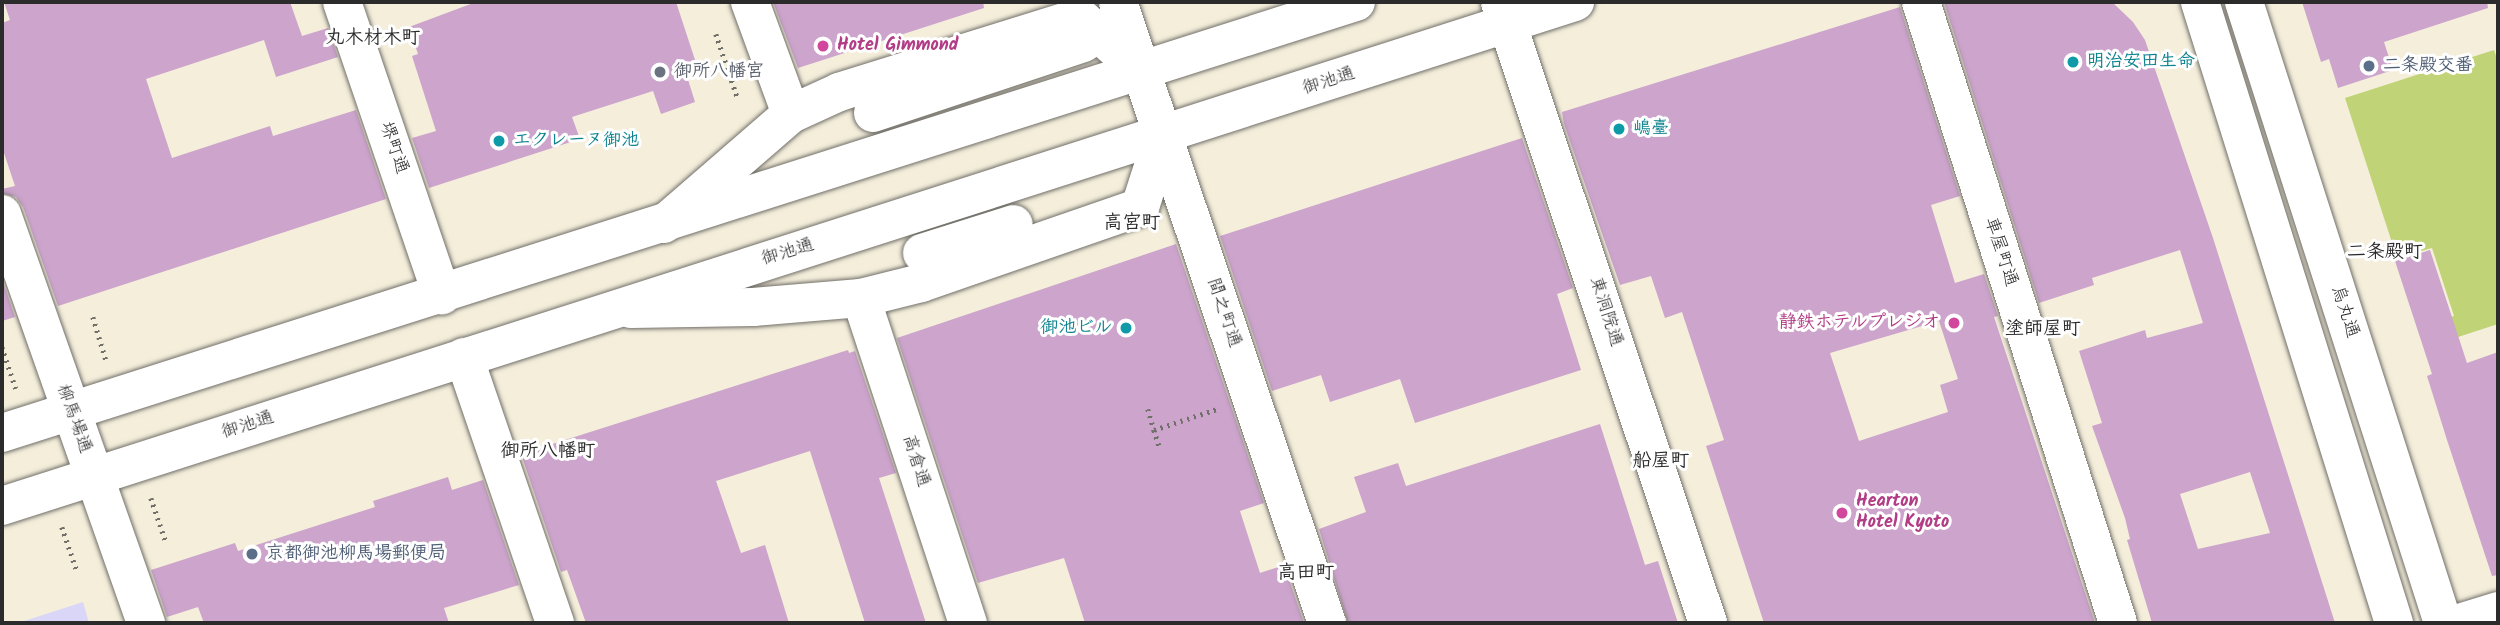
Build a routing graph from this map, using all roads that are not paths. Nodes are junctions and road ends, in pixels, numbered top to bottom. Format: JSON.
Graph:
{"nodes":[{"id":1,"x":342,"y":2,"type":"edge"},
{"id":2,"x":750,"y":2,"type":"edge"},
{"id":3,"x":1118,"y":2,"type":"edge"},
{"id":4,"x":1356,"y":2,"type":"edge"},
{"id":5,"x":1575,"y":2,"type":"edge"},
{"id":6,"x":1921,"y":2,"type":"edge"},
{"id":7,"x":2200,"y":2,"type":"edge"},
{"id":8,"x":2244,"y":2,"type":"edge"},
{"id":9,"x":1504,"y":13,"type":"edge"},
{"id":10,"x":1141,"y":71,"type":"junction"},
{"id":11,"x":873,"y":113,"type":"dead end"},
{"id":12,"x":791,"y":114,"type":"junction"},
{"id":13,"x":1163,"y":135,"type":"junction"},
{"id":14,"x":2,"y":214,"type":"edge"},
{"id":15,"x":664,"y":224,"type":"junction"},
{"id":16,"x":922,"y":253,"type":"dead end"},
{"id":17,"x":442,"y":295,"type":"junction"},
{"id":18,"x":861,"y":298,"type":"junction"},
{"id":19,"x":610,"y":309,"type":"junction"},
{"id":20,"x":464,"y":357,"type":"junction"},
{"id":21,"x":70,"y":411,"type":"junction"},
{"id":22,"x":2,"y":433,"type":"edge"},
{"id":23,"x":93,"y":475,"type":"junction"},
{"id":24,"x":2,"y":506,"type":"edge"},
{"id":25,"x":2498,"y":611,"type":"edge"},
{"id":26,"x":146,"y":623,"type":"edge"},
{"id":27,"x":555,"y":623,"type":"edge"},
{"id":28,"x":968,"y":623,"type":"edge"},
{"id":29,"x":1327,"y":623,"type":"edge"},
{"id":30,"x":1708,"y":623,"type":"edge"},
{"id":31,"x":2118,"y":623,"type":"edge"},
{"id":32,"x":2394,"y":623,"type":"edge"},
{"id":33,"x":2443,"y":623,"type":"edge"},
{"id":34,"x":2459,"y":623,"type":"edge"}],
"edges":[{"from":1,"to":17,"type":"main road","name":"堺町通"},
{"from":2,"to":12,"type":"main road"},
{"from":3,"to":10,"type":"main road","name":"間之町通"},
{"from":4,"to":10,"type":"main road"},
{"from":5,"to":9,"type":"main road","name":"御池通"},
{"from":6,"to":31,"type":"main road","name":"車屋町通"},
{"from":7,"to":32,"type":"main road"},
{"from":8,"to":33,"type":"main road","name":"烏丸通"},
{"from":9,"to":13,"type":"main road","name":"御池通"},
{"from":9,"to":30,"type":"main road","name":"東洞院通"},
{"from":10,"to":11,"type":"main road"},
{"from":10,"to":12,"type":"main road"},
{"from":10,"to":13,"type":"main road","name":"間之町通"},
{"from":10,"to":15,"type":"main road"},
{"from":12,"to":15,"type":"main road"},
{"from":13,"to":16,"type":"main road"},
{"from":13,"to":18,"type":"main road"},
{"from":13,"to":19,"type":"main road","name":"御池通"},
{"from":13,"to":29,"type":"main road","name":"間之町通"},
{"from":14,"to":21,"type":"main road","name":"柳馬場通"},
{"from":15,"to":17,"type":"main road"},
{"from":17,"to":21,"type":"main road"},
{"from":18,"to":19,"type":"main road"},
{"from":18,"to":28,"type":"main road","name":"高倉通"},
{"from":19,"to":20,"type":"main road","name":"御池通"},
{"from":20,"to":23,"type":"main road","name":"御池通"},
{"from":20,"to":27,"type":"main road"},
{"from":21,"to":22,"type":"main road"},
{"from":21,"to":23,"type":"main road","name":"柳馬場通"},
{"from":23,"to":24,"type":"main road","name":"御池通"},
{"from":23,"to":26,"type":"main road","name":"柳馬場通"},
{"from":25,"to":34,"type":"main road"}]}
